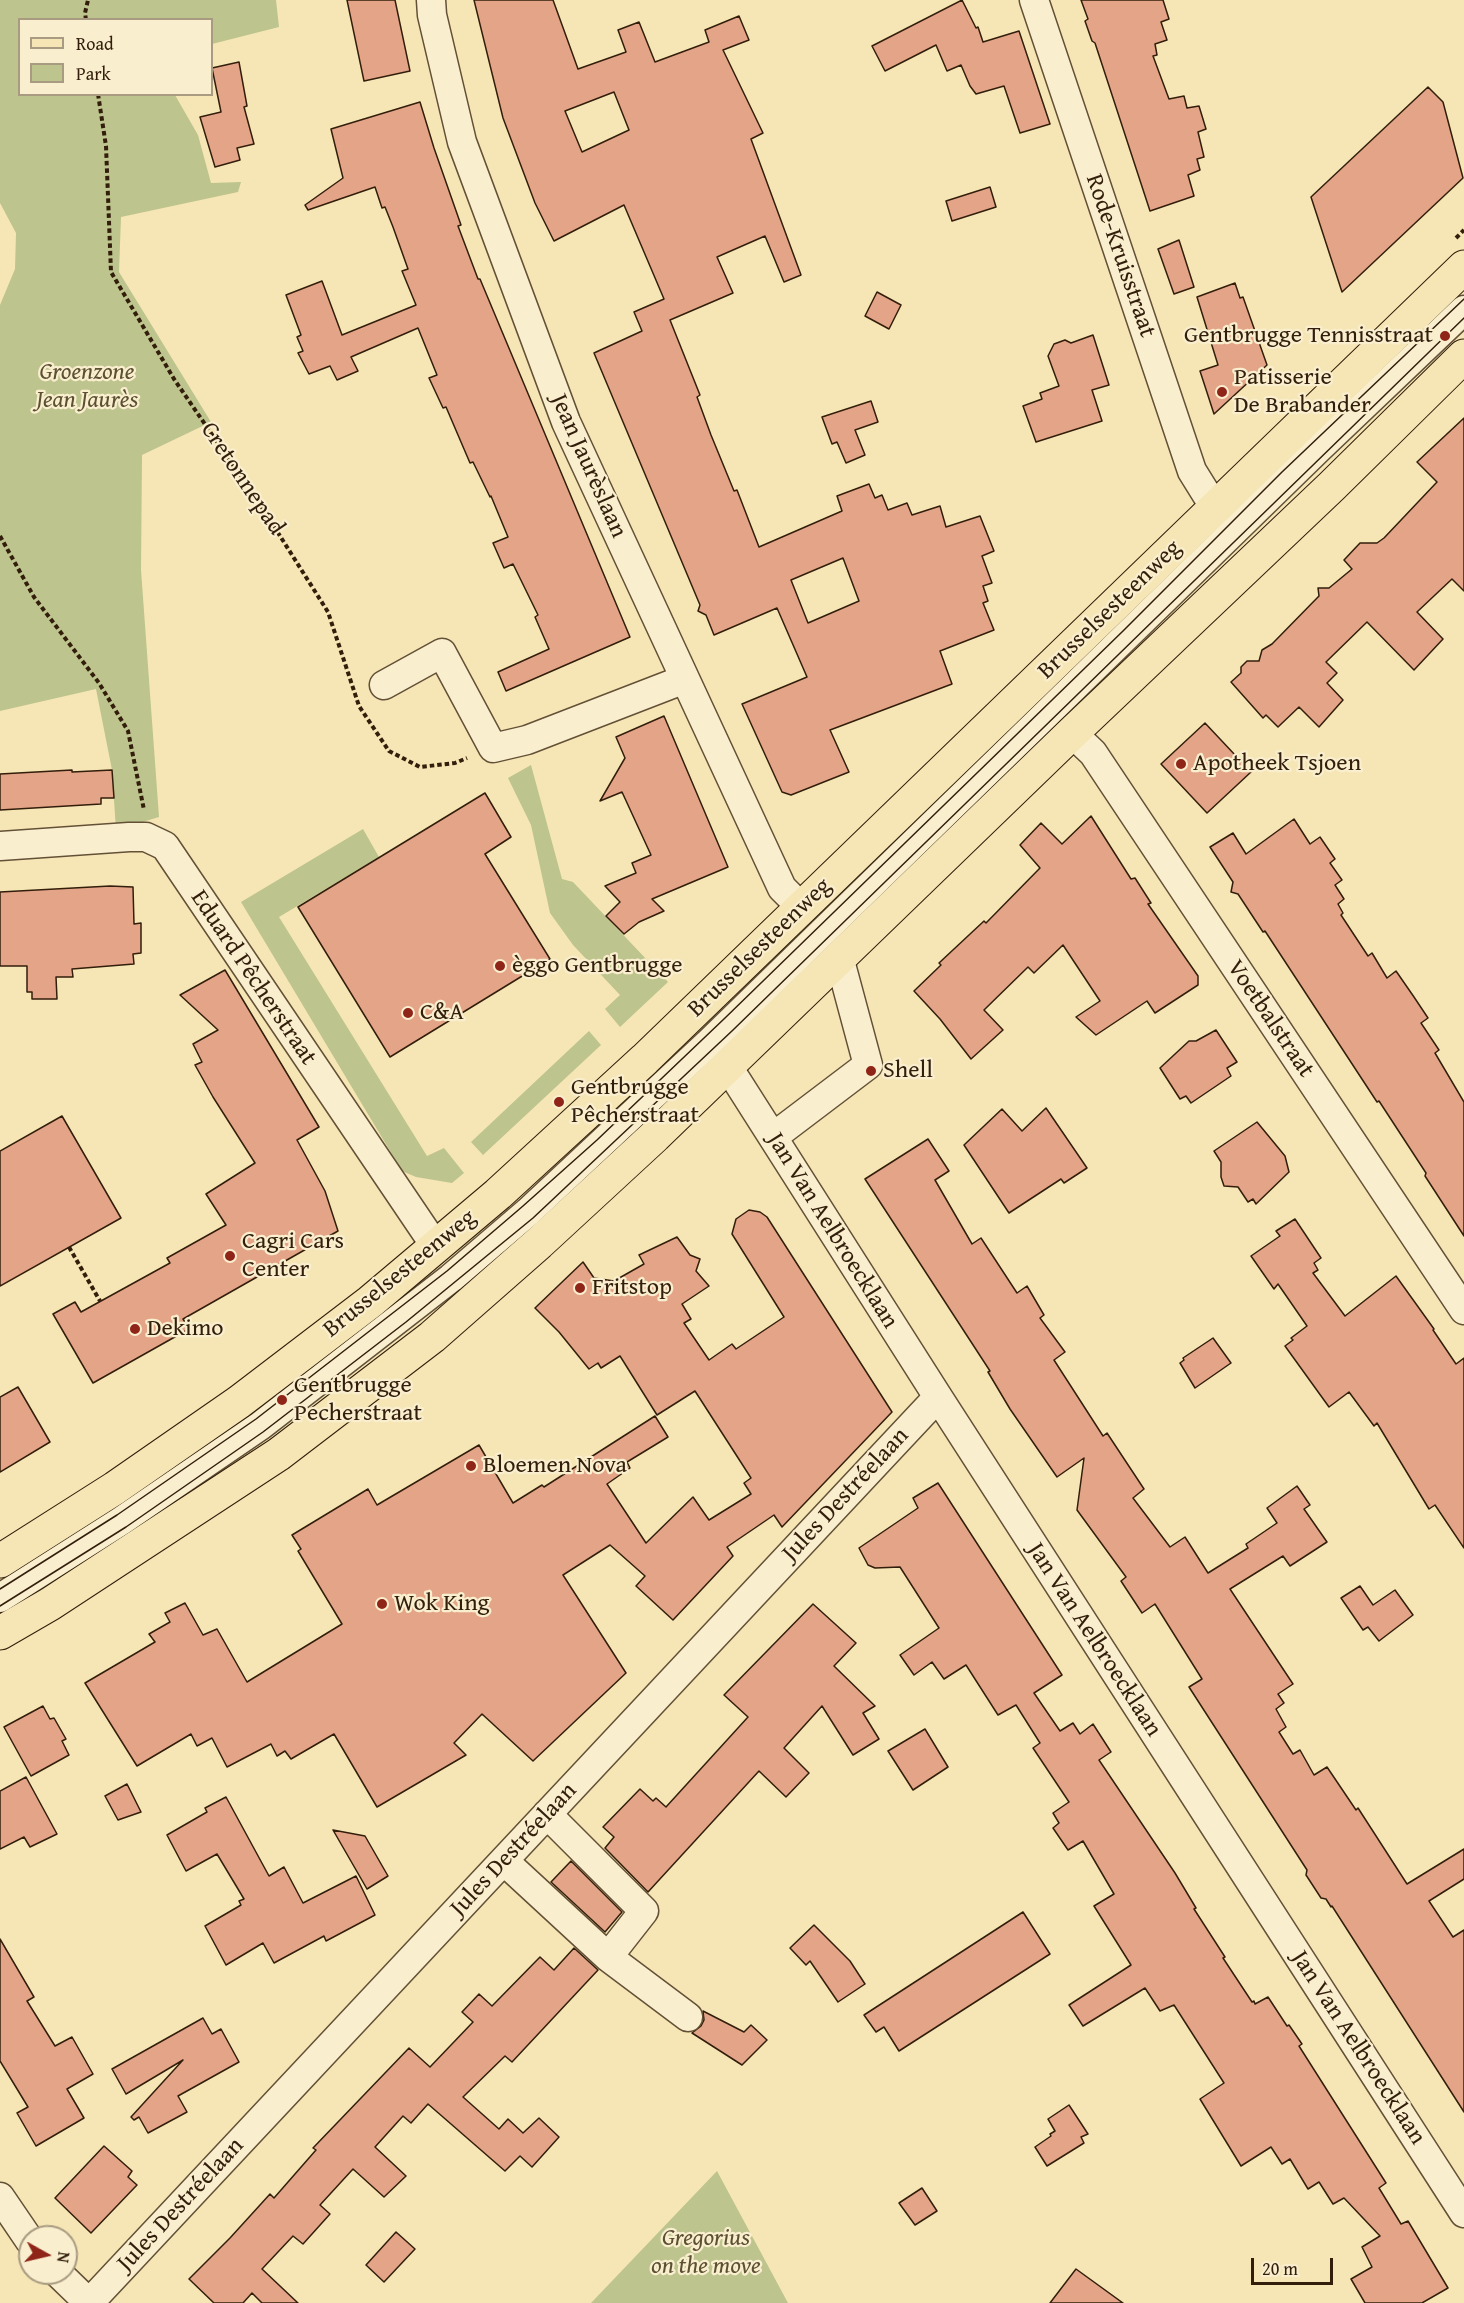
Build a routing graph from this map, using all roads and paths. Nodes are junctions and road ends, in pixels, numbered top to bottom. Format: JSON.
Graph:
{"nodes":[{"id":1,"x":88,"y":0,"type":"edge"},
{"id":2,"x":431,"y":0,"type":"edge"},
{"id":3,"x":1034,"y":0,"type":"edge"},
{"id":4,"x":86,"y":18,"type":"edge"},
{"id":5,"x":98,"y":96,"type":"edge"},
{"id":6,"x":1464,"y":267,"type":"edge"},
{"id":7,"x":1464,"y":309,"type":"edge"},
{"id":8,"x":1464,"y":356,"type":"edge"},
{"id":9,"x":1215,"y":508,"type":"junction"},
{"id":10,"x":0,"y":536,"type":"edge"},
{"id":11,"x":685,"y":679,"type":"junction"},
{"id":12,"x":384,"y":685,"type":"dead end"},
{"id":13,"x":1072,"y":733,"type":"junction"},
{"id":14,"x":493,"y":748,"type":"junction"},
{"id":15,"x":146,"y":837,"type":"junction"},
{"id":16,"x":0,"y":846,"type":"edge"},
{"id":17,"x":802,"y":908,"type":"junction"},
{"id":18,"x":839,"y":957,"type":"junction"},
{"id":19,"x":692,"y":1014,"type":"junction"},
{"id":20,"x":719,"y":1053,"type":"junction"},
{"id":21,"x":773,"y":1137,"type":"junction"},
{"id":22,"x":69,"y":1247,"type":"dead end"},
{"id":23,"x":436,"y":1247,"type":"junction"},
{"id":24,"x":100,"y":1301,"type":"dead end"},
{"id":25,"x":1464,"y":1310,"type":"edge"},
{"id":26,"x":938,"y":1397,"type":"junction"},
{"id":27,"x":0,"y":1561,"type":"edge"},
{"id":28,"x":0,"y":1598,"type":"edge"},
{"id":29,"x":0,"y":1633,"type":"edge"},
{"id":30,"x":547,"y":1814,"type":"junction"},
{"id":31,"x":504,"y":1861,"type":"junction"},
{"id":32,"x":609,"y":1957,"type":"junction"},
{"id":33,"x":688,"y":2017,"type":"dead end"},
{"id":34,"x":0,"y":2197,"type":"edge"},
{"id":35,"x":1464,"y":2213,"type":"edge"},
{"id":36,"x":19,"y":2225,"type":"edge"},
{"id":37,"x":70,"y":2285,"type":"edge"},
{"id":38,"x":89,"y":2303,"type":"edge"}],
"edges":[{"from":1,"to":4,"type":"path"},
{"from":2,"to":11,"type":"street","name":"Jean Jaurèslaan"},
{"from":3,"to":9,"type":"street","name":"Rode-Kruisstraat"},
{"from":5,"to":14,"type":"path","name":"Cretonnepad"},
{"from":6,"to":9,"type":"main road","name":"Brusselsesteenweg"},
{"from":7,"to":20,"type":"street"},
{"from":8,"to":13,"type":"main road"},
{"from":9,"to":17,"type":"main road","name":"Brusselsesteenweg"},
{"from":10,"to":15,"type":"path"},
{"from":11,"to":14,"type":"street"},
{"from":11,"to":17,"type":"street","name":"Jean Jaurèslaan"},
{"from":12,"to":14,"type":"street"},
{"from":13,"to":18,"type":"main road"},
{"from":13,"to":25,"type":"street","name":"Voetbalstraat"},
{"from":15,"to":16,"type":"street"},
{"from":15,"to":23,"type":"street","name":"Eduard Pêcherstraat"},
{"from":17,"to":19,"type":"main road","name":"Brusselsesteenweg"},
{"from":18,"to":20,"type":"main road"},
{"from":18,"to":21,"type":"street"},
{"from":19,"to":20,"type":"street","name":"Jan Van Aelbroecklaan"},
{"from":19,"to":23,"type":"main road","name":"Brusselsesteenweg"},
{"from":20,"to":21,"type":"street","name":"Jan Van Aelbroecklaan"},
{"from":20,"to":28,"type":"street"},
{"from":20,"to":29,"type":"main road"},
{"from":21,"to":26,"type":"street","name":"Jan Van Aelbroecklaan"},
{"from":22,"to":24,"type":"path"},
{"from":23,"to":27,"type":"main road","name":"Brusselsesteenweg"},
{"from":26,"to":30,"type":"street","name":"Jules Destréelaan"},
{"from":26,"to":35,"type":"street","name":"Jan Van Aelbroecklaan"},
{"from":30,"to":31,"type":"street","name":"Jules Destréelaan"},
{"from":30,"to":32,"type":"street"},
{"from":31,"to":32,"type":"street"},
{"from":31,"to":38,"type":"street","name":"Jules Destréelaan"},
{"from":32,"to":33,"type":"street"},
{"from":34,"to":36,"type":"street"},
{"from":37,"to":38,"type":"street","name":"Jules Destréelaan"}]}
